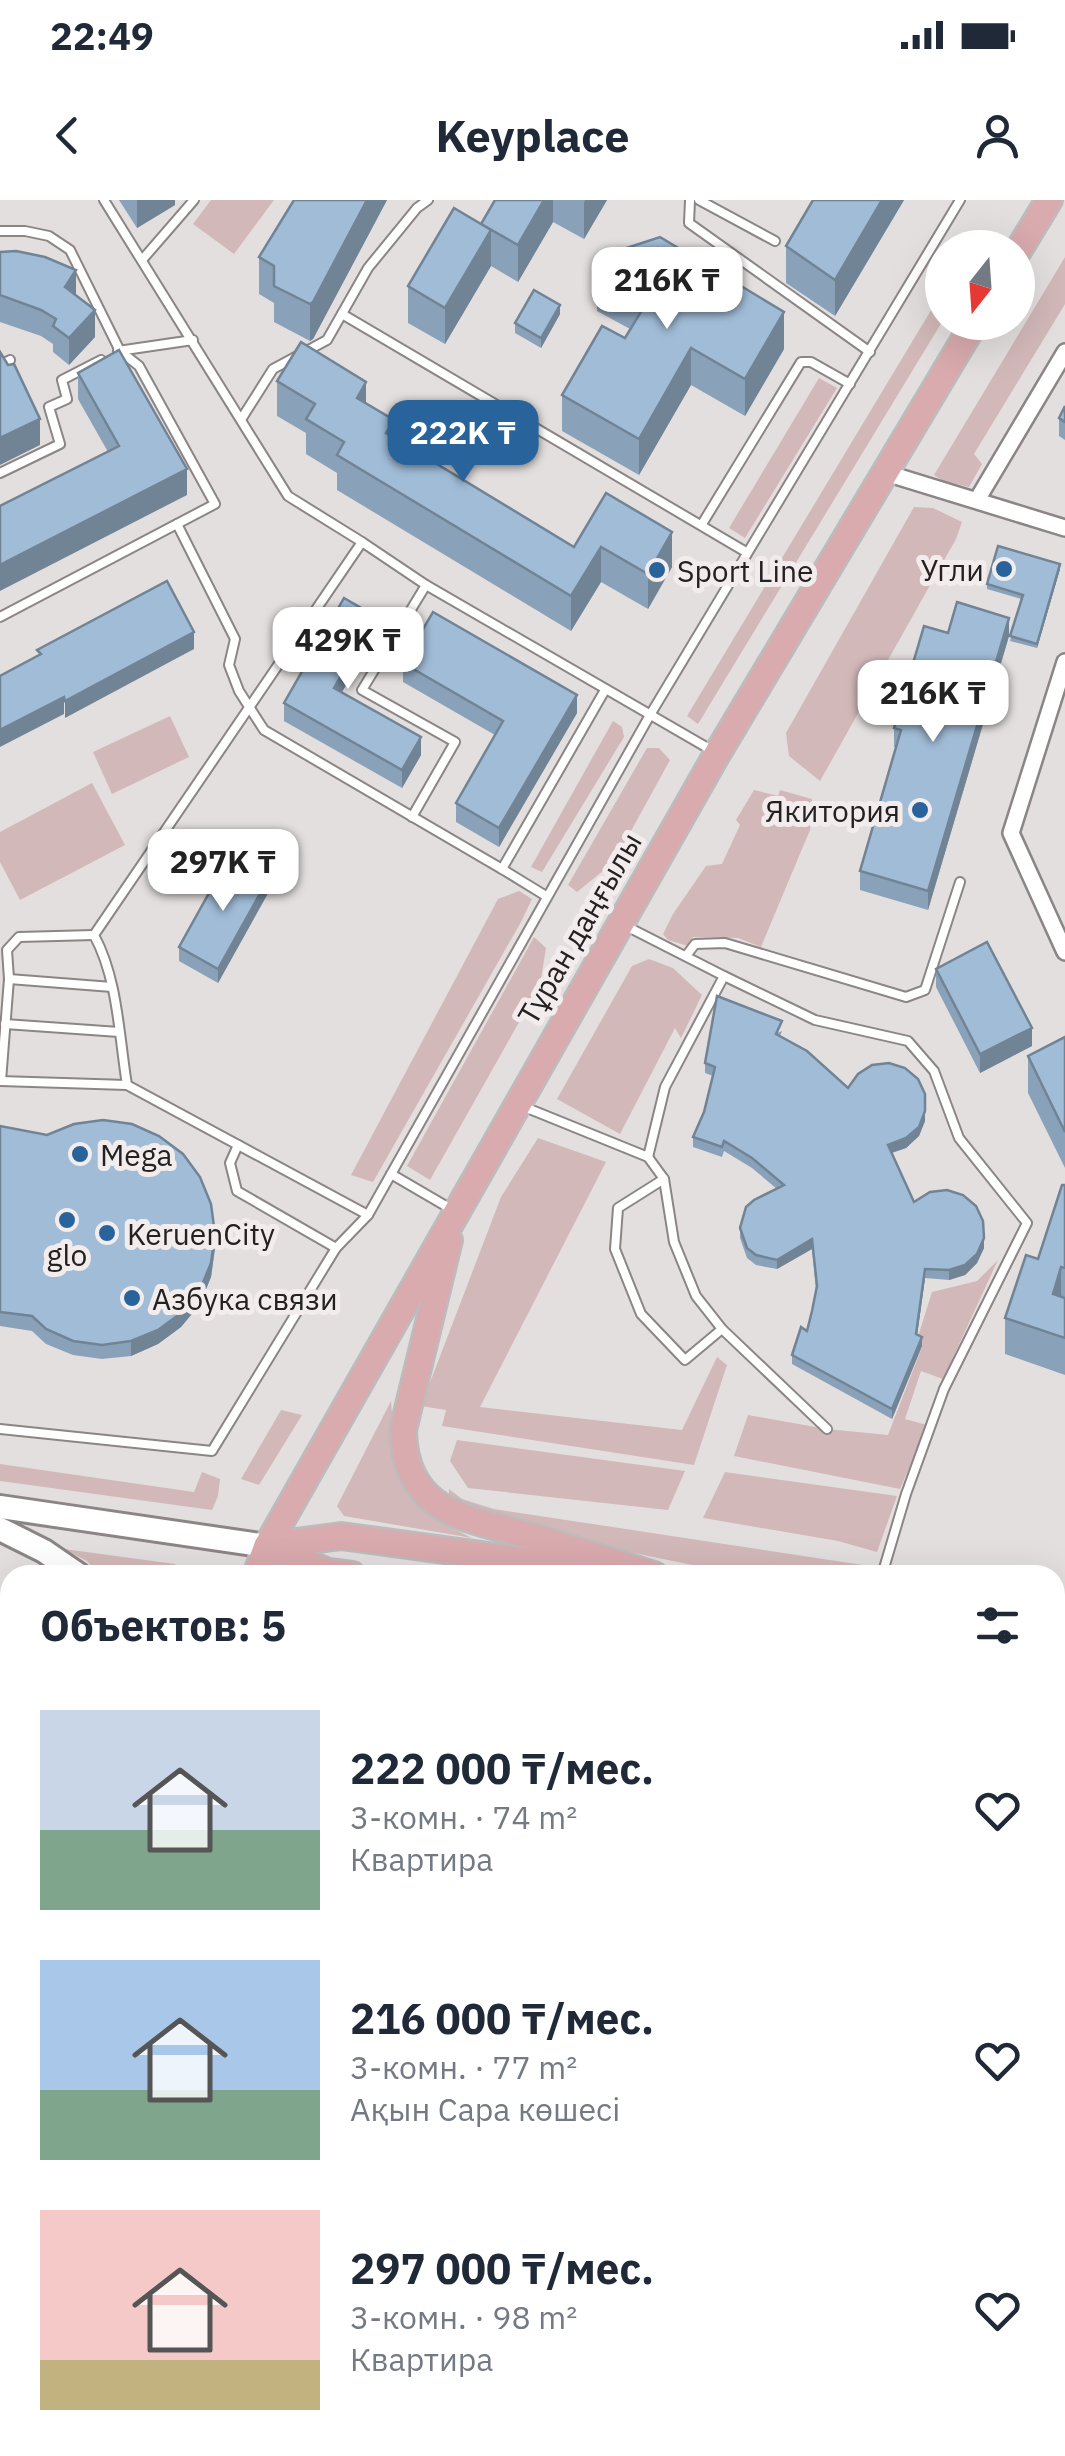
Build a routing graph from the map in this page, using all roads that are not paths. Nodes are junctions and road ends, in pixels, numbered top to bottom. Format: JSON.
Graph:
{"nodes":[{"id":1,"x":104,"y":200,"type":"edge"},
{"id":2,"x":194,"y":200,"type":"edge"},
{"id":3,"x":428,"y":200,"type":"edge"},
{"id":4,"x":690,"y":200,"type":"edge"},
{"id":5,"x":699,"y":200,"type":"edge"},
{"id":6,"x":960,"y":200,"type":"edge"},
{"id":7,"x":1048,"y":200,"type":"edge"},
{"id":8,"x":1030,"y":230,"type":"edge"},
{"id":9,"x":0,"y":231,"type":"edge"},
{"id":10,"x":774,"y":241,"type":"dead end"},
{"id":11,"x":142,"y":260,"type":"junction"},
{"id":12,"x":342,"y":314,"type":"junction"},
{"id":13,"x":193,"y":340,"type":"junction"},
{"id":14,"x":964,"y":340,"type":"edge"},
{"id":15,"x":120,"y":350,"type":"junction"},
{"id":16,"x":870,"y":352,"type":"junction"},
{"id":17,"x":1065,"y":352,"type":"edge"},
{"id":18,"x":10,"y":360,"type":"edge"},
{"id":19,"x":0,"y":365,"type":"edge"},
{"id":20,"x":850,"y":384,"type":"junction"},
{"id":21,"x":242,"y":418,"type":"junction"},
{"id":22,"x":0,"y":473,"type":"edge"},
{"id":23,"x":886,"y":473,"type":"junction"},
{"id":24,"x":976,"y":500,"type":"junction"},
{"id":25,"x":177,"y":524,"type":"junction"},
{"id":26,"x":702,"y":524,"type":"junction"},
{"id":27,"x":1065,"y":528,"type":"edge"},
{"id":28,"x":362,"y":542,"type":"junction"},
{"id":29,"x":746,"y":552,"type":"junction"},
{"id":30,"x":426,"y":585,"type":"junction"},
{"id":31,"x":0,"y":617,"type":"edge"},
{"id":32,"x":1065,"y":662,"type":"edge"},
{"id":33,"x":605,"y":690,"type":"junction"},
{"id":34,"x":252,"y":707,"type":"junction"},
{"id":35,"x":650,"y":715,"type":"junction"},
{"id":36,"x":717,"y":754,"type":"junction"},
{"id":37,"x":412,"y":818,"type":"junction"},
{"id":38,"x":502,"y":869,"type":"junction"},
{"id":39,"x":960,"y":882,"type":"dead end"},
{"id":40,"x":546,"y":896,"type":"junction"},
{"id":41,"x":620,"y":923,"type":"junction"},
{"id":42,"x":94,"y":934,"type":"junction"},
{"id":43,"x":1065,"y":952,"type":"edge"},
{"id":44,"x":686,"y":956,"type":"junction"},
{"id":45,"x":724,"y":976,"type":"junction"},
{"id":46,"x":9,"y":980,"type":"junction"},
{"id":47,"x":112,"y":987,"type":"junction"},
{"id":48,"x":5,"y":1024,"type":"junction"},
{"id":49,"x":119,"y":1032,"type":"junction"},
{"id":50,"x":0,"y":1081,"type":"edge"},
{"id":51,"x":127,"y":1085,"type":"junction"},
{"id":52,"x":516,"y":1104,"type":"junction"},
{"id":53,"x":238,"y":1145,"type":"junction"},
{"id":54,"x":648,"y":1157,"type":"junction"},
{"id":55,"x":391,"y":1174,"type":"junction"},
{"id":56,"x":664,"y":1179,"type":"junction"},
{"id":57,"x":455,"y":1211,"type":"junction"},
{"id":58,"x":368,"y":1215,"type":"junction"},
{"id":59,"x":336,"y":1248,"type":"junction"},
{"id":60,"x":722,"y":1328,"type":"junction"},
{"id":61,"x":0,"y":1429,"type":"edge"},
{"id":62,"x":827,"y":1429,"type":"dead end"},
{"id":63,"x":0,"y":1507,"type":"edge"},
{"id":64,"x":0,"y":1528,"type":"edge"},
{"id":65,"x":267,"y":1546,"type":"junction"},
{"id":66,"x":64,"y":1565,"type":"edge"},
{"id":67,"x":260,"y":1565,"type":"edge"},
{"id":68,"x":312,"y":1565,"type":"edge"},
{"id":69,"x":557,"y":1565,"type":"edge"},
{"id":70,"x":622,"y":1565,"type":"edge"},
{"id":71,"x":886,"y":1565,"type":"edge"}],
"edges":[{"from":1,"to":11,"type":"lane"},
{"from":2,"to":11,"type":"lane"},
{"from":3,"to":12,"type":"lane"},
{"from":4,"to":16,"type":"lane"},
{"from":5,"to":10,"type":"lane"},
{"from":6,"to":16,"type":"lane"},
{"from":7,"to":8,"type":"main road"},
{"from":9,"to":15,"type":"lane"},
{"from":11,"to":13,"type":"lane"},
{"from":12,"to":21,"type":"lane"},
{"from":12,"to":26,"type":"lane"},
{"from":13,"to":15,"type":"lane"},
{"from":13,"to":21,"type":"lane"},
{"from":14,"to":23,"type":"main road","name":"Тұран даңғылы"},
{"from":15,"to":22,"type":"lane"},
{"from":15,"to":25,"type":"lane"},
{"from":16,"to":20,"type":"lane"},
{"from":17,"to":24,"type":"street"},
{"from":18,"to":19,"type":"lane"},
{"from":20,"to":26,"type":"lane"},
{"from":20,"to":29,"type":"lane"},
{"from":21,"to":28,"type":"lane"},
{"from":23,"to":24,"type":"street"},
{"from":23,"to":36,"type":"main road","name":"Тұран даңғылы"},
{"from":24,"to":27,"type":"street"},
{"from":25,"to":31,"type":"lane"},
{"from":25,"to":34,"type":"lane"},
{"from":26,"to":29,"type":"lane"},
{"from":28,"to":30,"type":"lane"},
{"from":28,"to":34,"type":"lane"},
{"from":29,"to":35,"type":"lane"},
{"from":30,"to":33,"type":"lane"},
{"from":30,"to":37,"type":"lane"},
{"from":32,"to":43,"type":"street"},
{"from":33,"to":35,"type":"lane"},
{"from":33,"to":38,"type":"lane"},
{"from":34,"to":37,"type":"lane"},
{"from":34,"to":42,"type":"lane"},
{"from":35,"to":36,"type":"lane"},
{"from":35,"to":40,"type":"lane"},
{"from":36,"to":41,"type":"main road","name":"Тұран даңғылы"},
{"from":37,"to":38,"type":"lane"},
{"from":38,"to":40,"type":"lane"},
{"from":39,"to":44,"type":"lane"},
{"from":40,"to":55,"type":"lane"},
{"from":41,"to":44,"type":"lane"},
{"from":41,"to":52,"type":"main road","name":"Тұран даңғылы"},
{"from":42,"to":46,"type":"lane"},
{"from":42,"to":47,"type":"lane"},
{"from":44,"to":45,"type":"lane"},
{"from":45,"to":54,"type":"lane"},
{"from":45,"to":71,"type":"lane"},
{"from":46,"to":47,"type":"lane"},
{"from":46,"to":48,"type":"lane"},
{"from":47,"to":49,"type":"lane"},
{"from":48,"to":49,"type":"lane"},
{"from":48,"to":50,"type":"lane"},
{"from":49,"to":51,"type":"lane"},
{"from":50,"to":51,"type":"lane"},
{"from":51,"to":53,"type":"lane"},
{"from":52,"to":54,"type":"lane"},
{"from":52,"to":57,"type":"main road","name":"Тұран даңғылы"},
{"from":53,"to":58,"type":"lane"},
{"from":53,"to":59,"type":"lane"},
{"from":54,"to":56,"type":"lane"},
{"from":55,"to":57,"type":"lane"},
{"from":55,"to":58,"type":"lane"},
{"from":56,"to":60,"type":"lane"},
{"from":56,"to":60,"type":"lane"},
{"from":57,"to":65,"type":"main road","name":"Тұран даңғылы"},
{"from":57,"to":70,"type":"main road"},
{"from":58,"to":59,"type":"lane"},
{"from":59,"to":61,"type":"lane"},
{"from":60,"to":62,"type":"lane"},
{"from":63,"to":65,"type":"main road"},
{"from":64,"to":66,"type":"main road"},
{"from":65,"to":67,"type":"main road","name":"Тұран даңғылы"},
{"from":65,"to":68,"type":"main road"},
{"from":65,"to":69,"type":"main road"}]}
